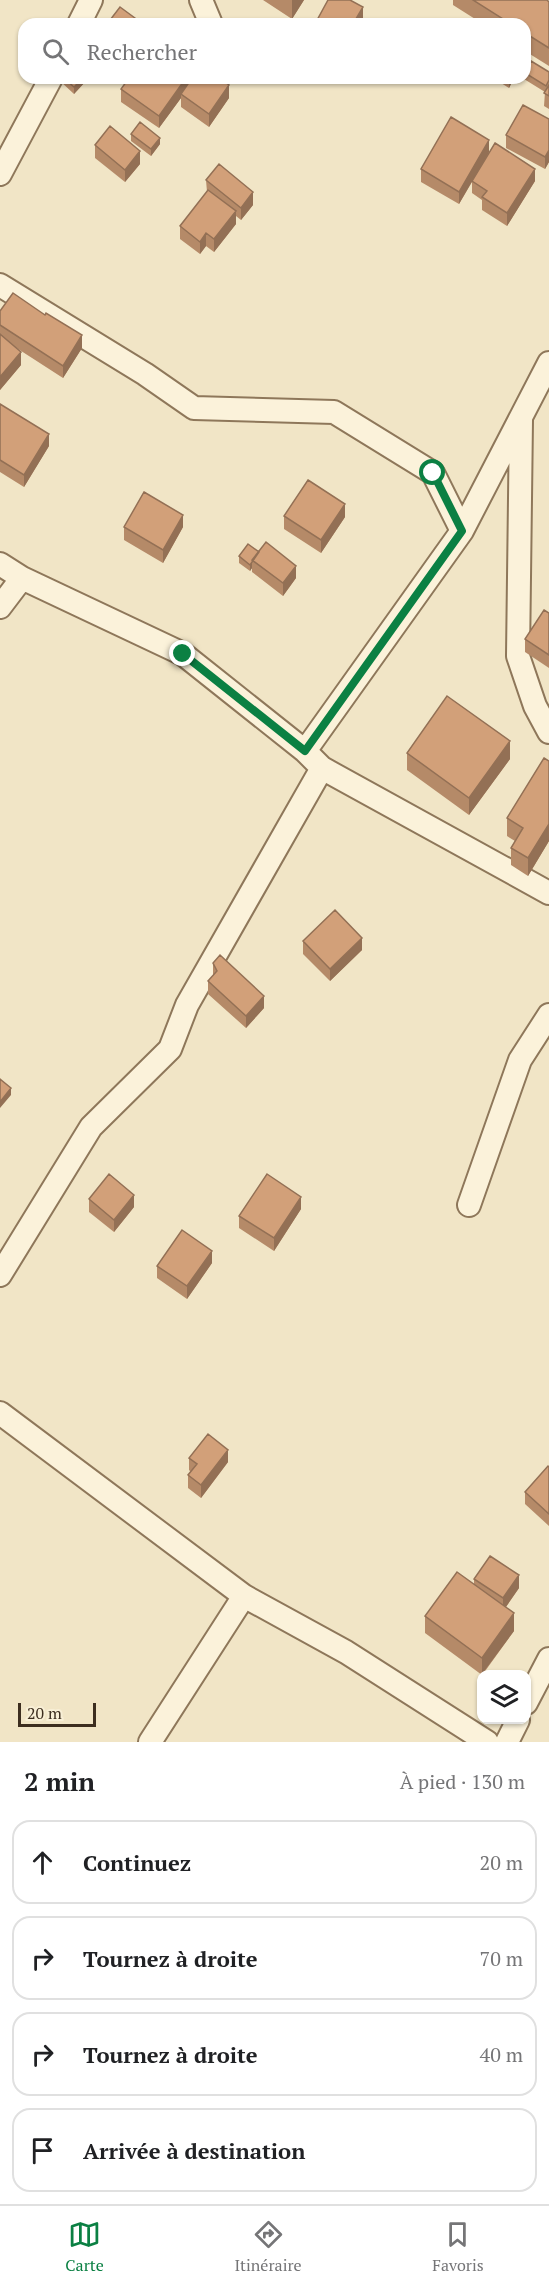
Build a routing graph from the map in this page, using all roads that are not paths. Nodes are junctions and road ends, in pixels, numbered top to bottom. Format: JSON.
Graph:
{"nodes":[{"id":1,"x":91,"y":0,"type":"edge"},
{"id":2,"x":201,"y":0,"type":"edge"},
{"id":3,"x":82,"y":18,"type":"edge"},
{"id":4,"x":208,"y":18,"type":"edge"},
{"id":5,"x":48,"y":84,"type":"edge"},
{"id":6,"x":0,"y":174,"type":"edge"},
{"id":7,"x":0,"y":285,"type":"edge"},
{"id":8,"x":549,"y":363,"type":"edge"},
{"id":9,"x":521,"y":415,"type":"junction"},
{"id":10,"x":462,"y":531,"type":"junction"},
{"id":11,"x":0,"y":564,"type":"edge"},
{"id":12,"x":22,"y":578,"type":"junction"},
{"id":13,"x":0,"y":607,"type":"edge"},
{"id":14,"x":549,"y":732,"type":"edge"},
{"id":15,"x":305,"y":751,"type":"junction"},
{"id":16,"x":322,"y":768,"type":"junction"},
{"id":17,"x":549,"y":893,"type":"edge"},
{"id":18,"x":549,"y":1015,"type":"edge"},
{"id":19,"x":469,"y":1205,"type":"dead end"},
{"id":20,"x":0,"y":1275,"type":"edge"},
{"id":21,"x":0,"y":1413,"type":"edge"},
{"id":22,"x":244,"y":1596,"type":"junction"},
{"id":23,"x":549,"y":1659,"type":"edge"},
{"id":24,"x":531,"y":1693,"type":"edge"},
{"id":25,"x":516,"y":1724,"type":"edge"},
{"id":26,"x":150,"y":1742,"type":"edge"},
{"id":27,"x":488,"y":1742,"type":"edge"},
{"id":28,"x":507,"y":1742,"type":"edge"}],
"edges":[{"from":1,"to":3,"type":"street"},
{"from":2,"to":4,"type":"street"},
{"from":5,"to":6,"type":"street"},
{"from":7,"to":10,"type":"street"},
{"from":8,"to":9,"type":"street"},
{"from":9,"to":10,"type":"street"},
{"from":9,"to":14,"type":"street"},
{"from":10,"to":15,"type":"street"},
{"from":11,"to":12,"type":"street"},
{"from":12,"to":13,"type":"street"},
{"from":12,"to":15,"type":"street"},
{"from":15,"to":16,"type":"street"},
{"from":16,"to":17,"type":"street"},
{"from":16,"to":20,"type":"street"},
{"from":18,"to":19,"type":"street"},
{"from":21,"to":22,"type":"street"},
{"from":22,"to":26,"type":"street"},
{"from":22,"to":27,"type":"street"},
{"from":23,"to":24,"type":"street"},
{"from":25,"to":28,"type":"street"}]}
